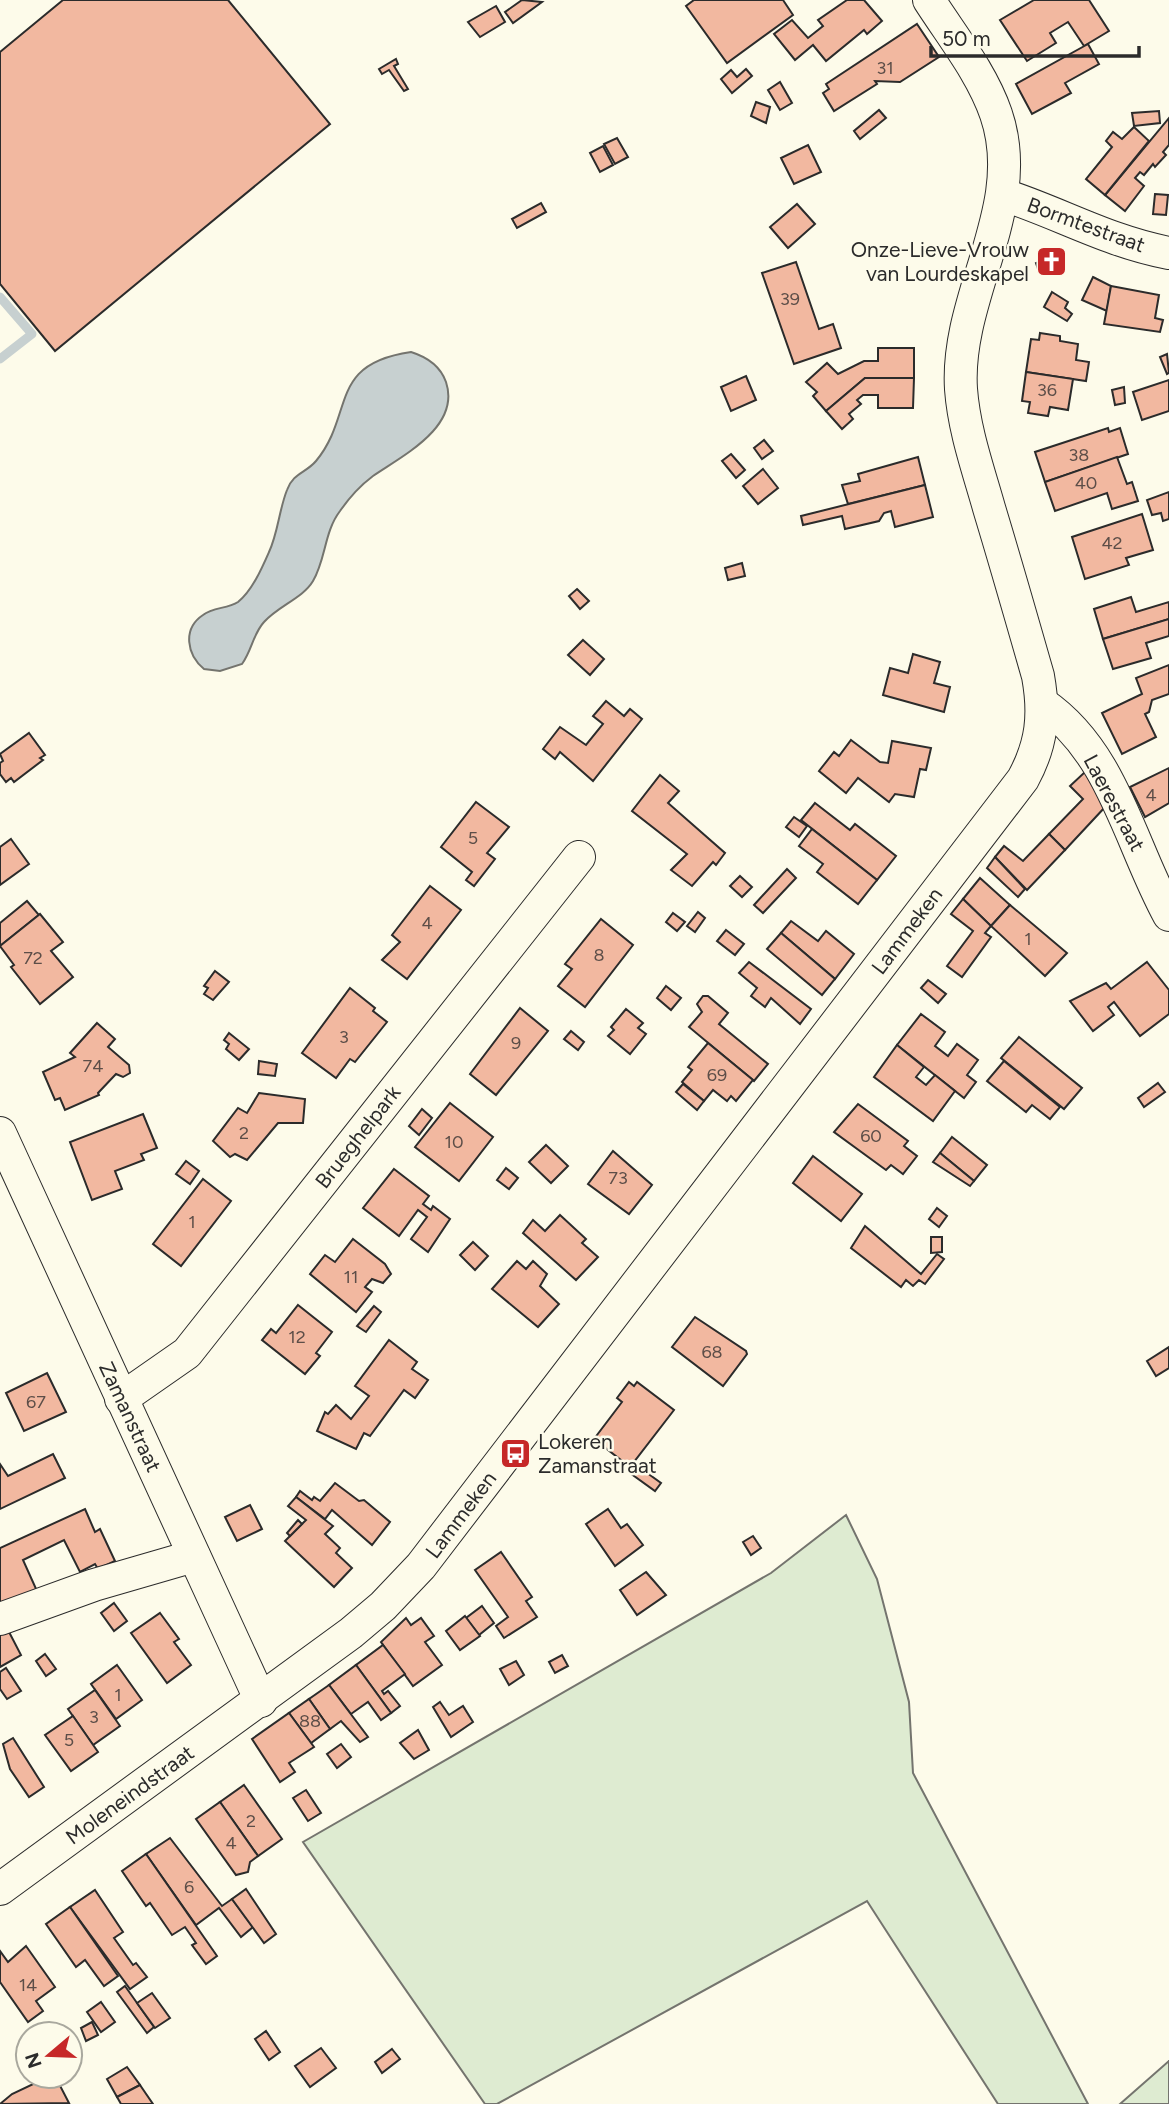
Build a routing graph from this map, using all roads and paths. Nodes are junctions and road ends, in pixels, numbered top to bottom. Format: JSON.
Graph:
{"nodes":[{"id":1,"x":929,"y":0,"type":"edge"},
{"id":2,"x":1004,"y":195,"type":"junction"},
{"id":3,"x":1169,"y":253,"type":"edge"},
{"id":4,"x":1043,"y":704,"type":"junction"},
{"id":5,"x":579,"y":857,"type":"dead end"},
{"id":6,"x":1169,"y":915,"type":"edge"},
{"id":7,"x":0,"y":1133,"type":"edge"},
{"id":8,"x":121,"y":1399,"type":"junction"},
{"id":9,"x":194,"y":1556,"type":"junction"},
{"id":10,"x":0,"y":1619,"type":"edge"},
{"id":11,"x":261,"y":1701,"type":"junction"},
{"id":12,"x":0,"y":1889,"type":"edge"}],
"edges":[{"from":1,"to":2,"type":"street","name":"Lammeken"},
{"from":2,"to":3,"type":"street","name":"Bormtestraat"},
{"from":2,"to":4,"type":"street","name":"Lammeken"},
{"from":4,"to":6,"type":"street","name":"Laerestraat"},
{"from":4,"to":11,"type":"street","name":"Lammeken"},
{"from":5,"to":8,"type":"street","name":"Brueghelpark"},
{"from":7,"to":8,"type":"street","name":"Zamanstraat"},
{"from":8,"to":9,"type":"street","name":"Zamanstraat"},
{"from":9,"to":10,"type":"street"},
{"from":9,"to":11,"type":"street","name":"Zamanstraat"},
{"from":11,"to":12,"type":"street","name":"Moleneindstraat"}]}
